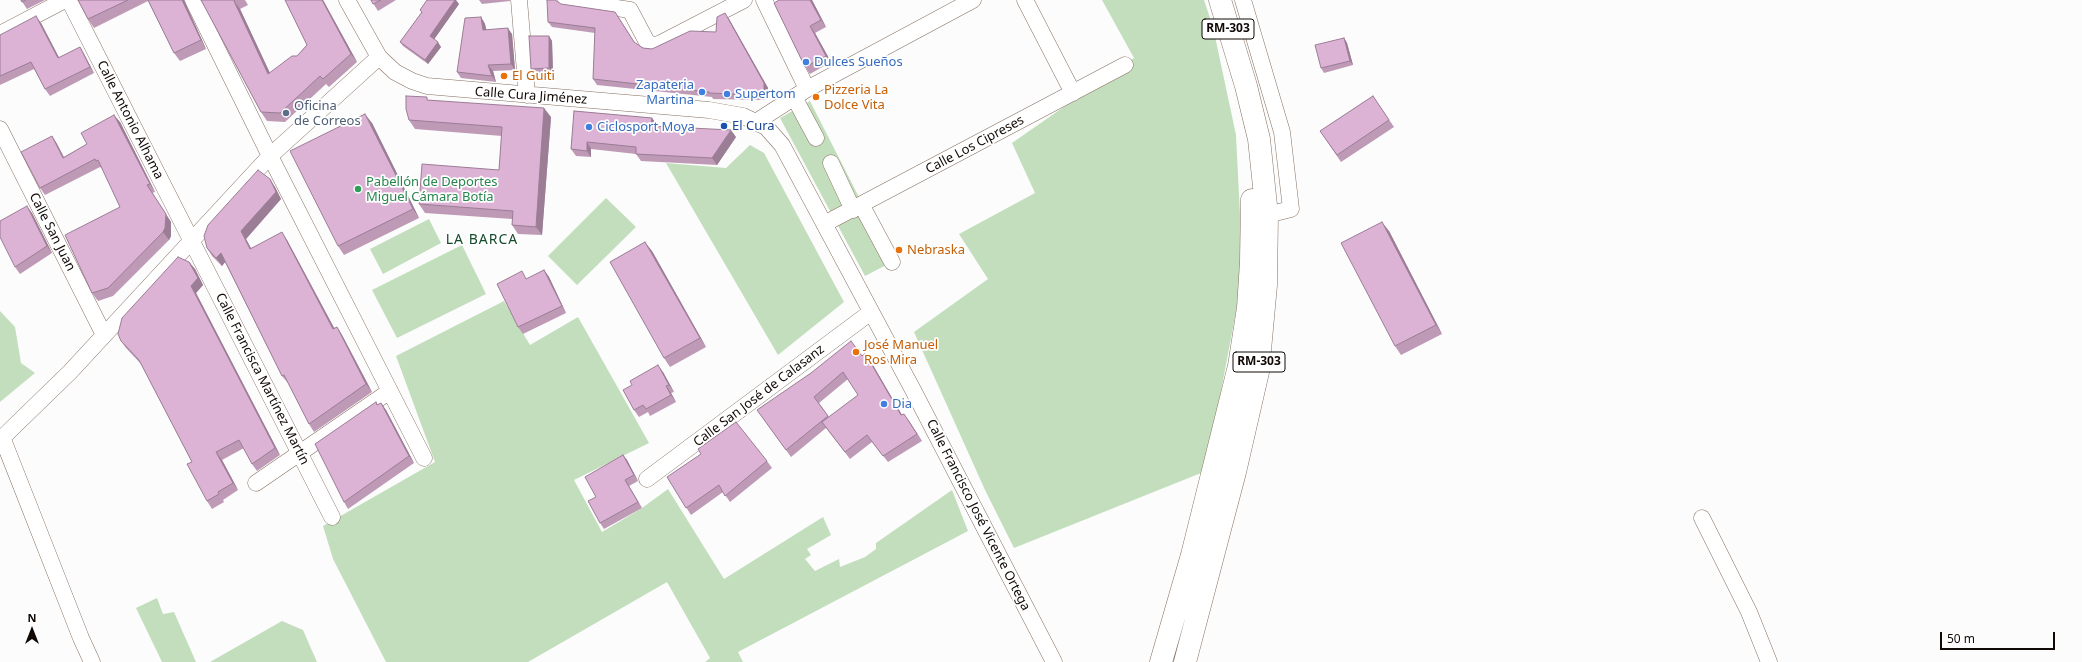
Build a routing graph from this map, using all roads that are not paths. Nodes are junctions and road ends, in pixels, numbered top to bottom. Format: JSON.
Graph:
{"nodes":[{"id":1,"x":65,"y":0,"type":"edge"},
{"id":2,"x":69,"y":0,"type":"edge"},
{"id":3,"x":194,"y":0,"type":"edge"},
{"id":4,"x":347,"y":0,"type":"edge"},
{"id":5,"x":519,"y":0,"type":"edge"},
{"id":6,"x":566,"y":0,"type":"edge"},
{"id":7,"x":744,"y":0,"type":"edge"},
{"id":8,"x":764,"y":0,"type":"edge"},
{"id":9,"x":973,"y":0,"type":"edge"},
{"id":10,"x":1025,"y":0,"type":"edge"},
{"id":11,"x":1220,"y":0,"type":"edge"},
{"id":12,"x":1244,"y":0,"type":"edge"},
{"id":13,"x":0,"y":34,"type":"edge"},
{"id":14,"x":380,"y":57,"type":"junction"},
{"id":15,"x":1237,"y":58,"type":"junction"},
{"id":16,"x":1125,"y":65,"type":"dead end"},
{"id":17,"x":801,"y":93,"type":"junction"},
{"id":18,"x":1073,"y":93,"type":"junction"},
{"id":19,"x":527,"y":95,"type":"junction"},
{"id":20,"x":756,"y":122,"type":"junction"},
{"id":21,"x":0,"y":129,"type":"edge"},
{"id":22,"x":816,"y":138,"type":"dead end"},
{"id":23,"x":270,"y":156,"type":"junction"},
{"id":24,"x":831,"y":163,"type":"dead end"},
{"id":25,"x":858,"y":208,"type":"junction"},
{"id":26,"x":1267,"y":216,"type":"junction"},
{"id":27,"x":824,"y":224,"type":"junction"},
{"id":28,"x":192,"y":241,"type":"junction"},
{"id":29,"x":892,"y":262,"type":"dead end"},
{"id":30,"x":871,"y":312,"type":"junction"},
{"id":31,"x":104,"y":335,"type":"junction"},
{"id":32,"x":390,"y":391,"type":"junction"},
{"id":33,"x":1,"y":438,"type":"edge"},
{"id":34,"x":300,"y":453,"type":"junction"},
{"id":35,"x":424,"y":458,"type":"dead end"},
{"id":36,"x":647,"y":479,"type":"dead end"},
{"id":37,"x":256,"y":483,"type":"dead end"},
{"id":38,"x":332,"y":517,"type":"dead end"},
{"id":39,"x":1702,"y":518,"type":"dead end"},
{"id":40,"x":92,"y":662,"type":"edge"},
{"id":41,"x":1054,"y":662,"type":"edge"},
{"id":42,"x":1161,"y":662,"type":"edge"},
{"id":43,"x":1185,"y":662,"type":"edge"},
{"id":44,"x":1769,"y":662,"type":"edge"}],
"edges":[{"from":1,"to":13,"type":"street"},
{"from":2,"to":28,"type":"street","name":"Calle Antonio Alhama"},
{"from":3,"to":23,"type":"street"},
{"from":4,"to":14,"type":"street","name":"Calle Cura Jiménez"},
{"from":5,"to":19,"type":"street"},
{"from":6,"to":7,"type":"street"},
{"from":8,"to":17,"type":"street"},
{"from":9,"to":17,"type":"street"},
{"from":10,"to":18,"type":"street"},
{"from":11,"to":15,"type":"highway","number":"RM-303"},
{"from":12,"to":26,"type":"street"},
{"from":14,"to":19,"type":"street","name":"Calle Cura Jiménez"},
{"from":14,"to":23,"type":"street"},
{"from":15,"to":26,"type":"highway","number":"RM-303"},
{"from":15,"to":42,"type":"highway","number":"RM-303"},
{"from":16,"to":18,"type":"street","name":"Calle Los Cipreses"},
{"from":17,"to":20,"type":"street"},
{"from":17,"to":22,"type":"street"},
{"from":18,"to":25,"type":"street","name":"Calle Los Cipreses"},
{"from":19,"to":20,"type":"street","name":"Calle Cura Jiménez"},
{"from":20,"to":27,"type":"street","name":"Calle Francisco José Vicente Ortega"},
{"from":21,"to":31,"type":"street","name":"Calle San Juan"},
{"from":23,"to":28,"type":"street"},
{"from":23,"to":32,"type":"street"},
{"from":24,"to":25,"type":"street"},
{"from":25,"to":27,"type":"street","name":"Calle Los Cipreses"},
{"from":25,"to":29,"type":"street"},
{"from":26,"to":43,"type":"highway","number":"RM-303"},
{"from":27,"to":30,"type":"street","name":"Calle Francisco José Vicente Ortega"},
{"from":28,"to":31,"type":"street"},
{"from":28,"to":34,"type":"street","name":"Calle Francisca Martínez Martín"},
{"from":30,"to":36,"type":"street","name":"Calle San José de Calasanz"},
{"from":30,"to":41,"type":"street","name":"Calle Francisco José Vicente Ortega"},
{"from":31,"to":33,"type":"street"},
{"from":32,"to":34,"type":"street"},
{"from":32,"to":35,"type":"street"},
{"from":33,"to":40,"type":"street"},
{"from":34,"to":37,"type":"street"},
{"from":34,"to":38,"type":"street","name":"Calle Francisca Martínez Martín"},
{"from":39,"to":44,"type":"street"}]}
